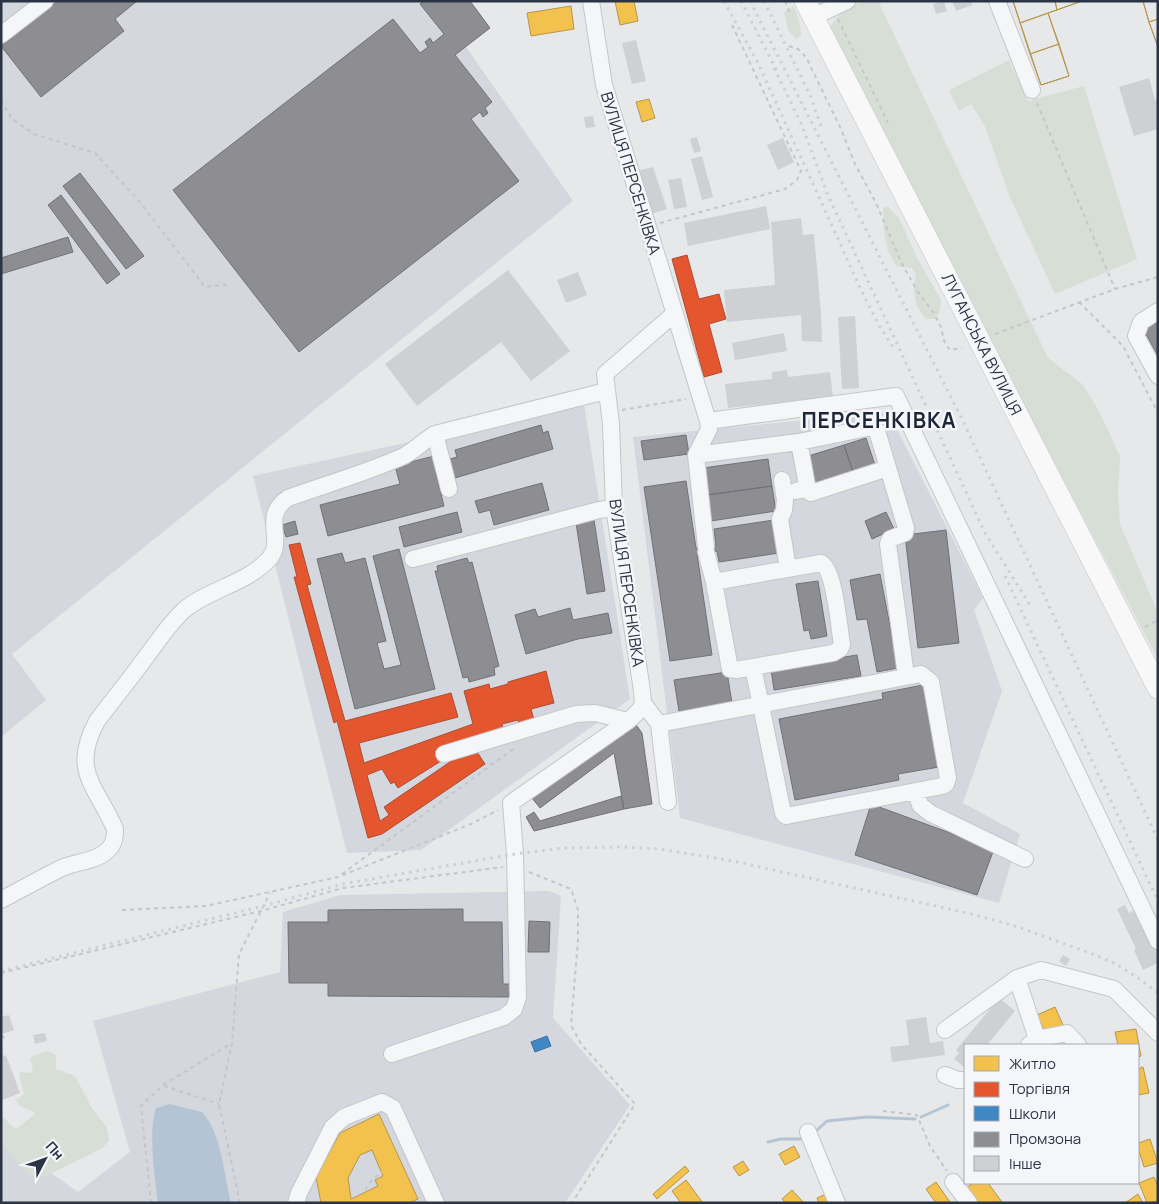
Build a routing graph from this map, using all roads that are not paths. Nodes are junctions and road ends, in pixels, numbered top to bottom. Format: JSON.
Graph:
{"nodes":[{"id":1,"x":45,"y":1,"type":"edge"},
{"id":2,"x":591,"y":1,"type":"edge"},
{"id":3,"x":846,"y":1,"type":"edge"},
{"id":4,"x":997,"y":1,"type":"edge"},
{"id":5,"x":804,"y":8,"type":"edge"},
{"id":6,"x":1,"y":35,"type":"edge"},
{"id":7,"x":1032,"y":90,"type":"road end"},
{"id":8,"x":1158,"y":311,"type":"edge"},
{"id":9,"x":675,"y":313,"type":"junction"},
{"id":10,"x":1158,"y":376,"type":"edge"},
{"id":11,"x":606,"y":391,"type":"junction"},
{"id":12,"x":708,"y":421,"type":"junction"},
{"id":13,"x":436,"y":434,"type":"junction"},
{"id":14,"x":799,"y":442,"type":"junction"},
{"id":15,"x":696,"y":455,"type":"junction"},
{"id":16,"x":888,"y":468,"type":"junction"},
{"id":17,"x":449,"y":489,"type":"dead end"},
{"id":18,"x":805,"y":489,"type":"junction"},
{"id":19,"x":614,"y":508,"type":"junction"},
{"id":20,"x":413,"y":559,"type":"dead end"},
{"id":21,"x":788,"y":569,"type":"junction"},
{"id":22,"x":714,"y":582,"type":"junction"},
{"id":23,"x":753,"y":667,"type":"junction"},
{"id":24,"x":906,"y":676,"type":"junction"},
{"id":25,"x":1158,"y":688,"type":"edge"},
{"id":26,"x":643,"y":702,"type":"junction"},
{"id":27,"x":761,"y":703,"type":"junction"},
{"id":28,"x":628,"y":722,"type":"junction"},
{"id":29,"x":659,"y":724,"type":"junction"},
{"id":30,"x":444,"y":754,"type":"dead end"},
{"id":31,"x":916,"y":791,"type":"junction"},
{"id":32,"x":668,"y":802,"type":"dead end"},
{"id":33,"x":1025,"y":859,"type":"dead end"},
{"id":34,"x":1,"y":900,"type":"edge"},
{"id":35,"x":1158,"y":941,"type":"edge"},
{"id":36,"x":1017,"y":978,"type":"junction"},
{"id":37,"x":945,"y":1030,"type":"dead end"},
{"id":38,"x":1158,"y":1033,"type":"edge"},
{"id":39,"x":1033,"y":1042,"type":"edge"},
{"id":40,"x":1077,"y":1044,"type":"edge"},
{"id":41,"x":392,"y":1054,"type":"dead end"},
{"id":42,"x":945,"y":1075,"type":"dead end"},
{"id":43,"x":964,"y":1080,"type":"edge"},
{"id":44,"x":808,"y":1132,"type":"dead end"},
{"id":45,"x":953,"y":1182,"type":"road end"},
{"id":46,"x":296,"y":1203,"type":"edge"},
{"id":47,"x":436,"y":1203,"type":"edge"},
{"id":48,"x":837,"y":1203,"type":"edge"},
{"id":49,"x":969,"y":1203,"type":"edge"}],
"edges":[{"from":1,"to":6,"type":"street"},
{"from":2,"to":9,"type":"street","name":"ВУЛИЦЯ ПЕРСЕНКІВКА"},
{"from":3,"to":5,"type":"street"},
{"from":4,"to":7,"type":"street"},
{"from":5,"to":25,"type":"main road","name":"ЛУГАНСЬКА ВУЛИЦЯ"},
{"from":8,"to":10,"type":"street"},
{"from":9,"to":11,"type":"street","name":"ВУЛИЦЯ ПЕРСЕНКІВКА"},
{"from":9,"to":12,"type":"street"},
{"from":11,"to":13,"type":"street"},
{"from":11,"to":19,"type":"street","name":"ВУЛИЦЯ ПЕРСЕНКІВКА"},
{"from":12,"to":15,"type":"street"},
{"from":12,"to":35,"type":"street"},
{"from":13,"to":17,"type":"street"},
{"from":13,"to":34,"type":"street"},
{"from":14,"to":15,"type":"street"},
{"from":14,"to":16,"type":"street"},
{"from":14,"to":18,"type":"street"},
{"from":15,"to":22,"type":"street"},
{"from":16,"to":18,"type":"street"},
{"from":16,"to":24,"type":"street"},
{"from":18,"to":21,"type":"street"},
{"from":19,"to":20,"type":"street"},
{"from":19,"to":26,"type":"street","name":"ВУЛИЦЯ ПЕРСЕНКІВКА"},
{"from":21,"to":22,"type":"street"},
{"from":21,"to":23,"type":"street"},
{"from":22,"to":23,"type":"street"},
{"from":23,"to":27,"type":"street"},
{"from":24,"to":27,"type":"street"},
{"from":24,"to":31,"type":"street"},
{"from":26,"to":28,"type":"street"},
{"from":26,"to":29,"type":"street"},
{"from":27,"to":29,"type":"street"},
{"from":27,"to":31,"type":"street"},
{"from":28,"to":30,"type":"street"},
{"from":28,"to":41,"type":"street"},
{"from":29,"to":32,"type":"street"},
{"from":31,"to":33,"type":"street"},
{"from":36,"to":37,"type":"street"},
{"from":36,"to":38,"type":"street"},
{"from":36,"to":39,"type":"street"},
{"from":39,"to":40,"type":"street"},
{"from":42,"to":43,"type":"street"},
{"from":44,"to":48,"type":"street"},
{"from":45,"to":49,"type":"street"},
{"from":46,"to":47,"type":"street"}]}
